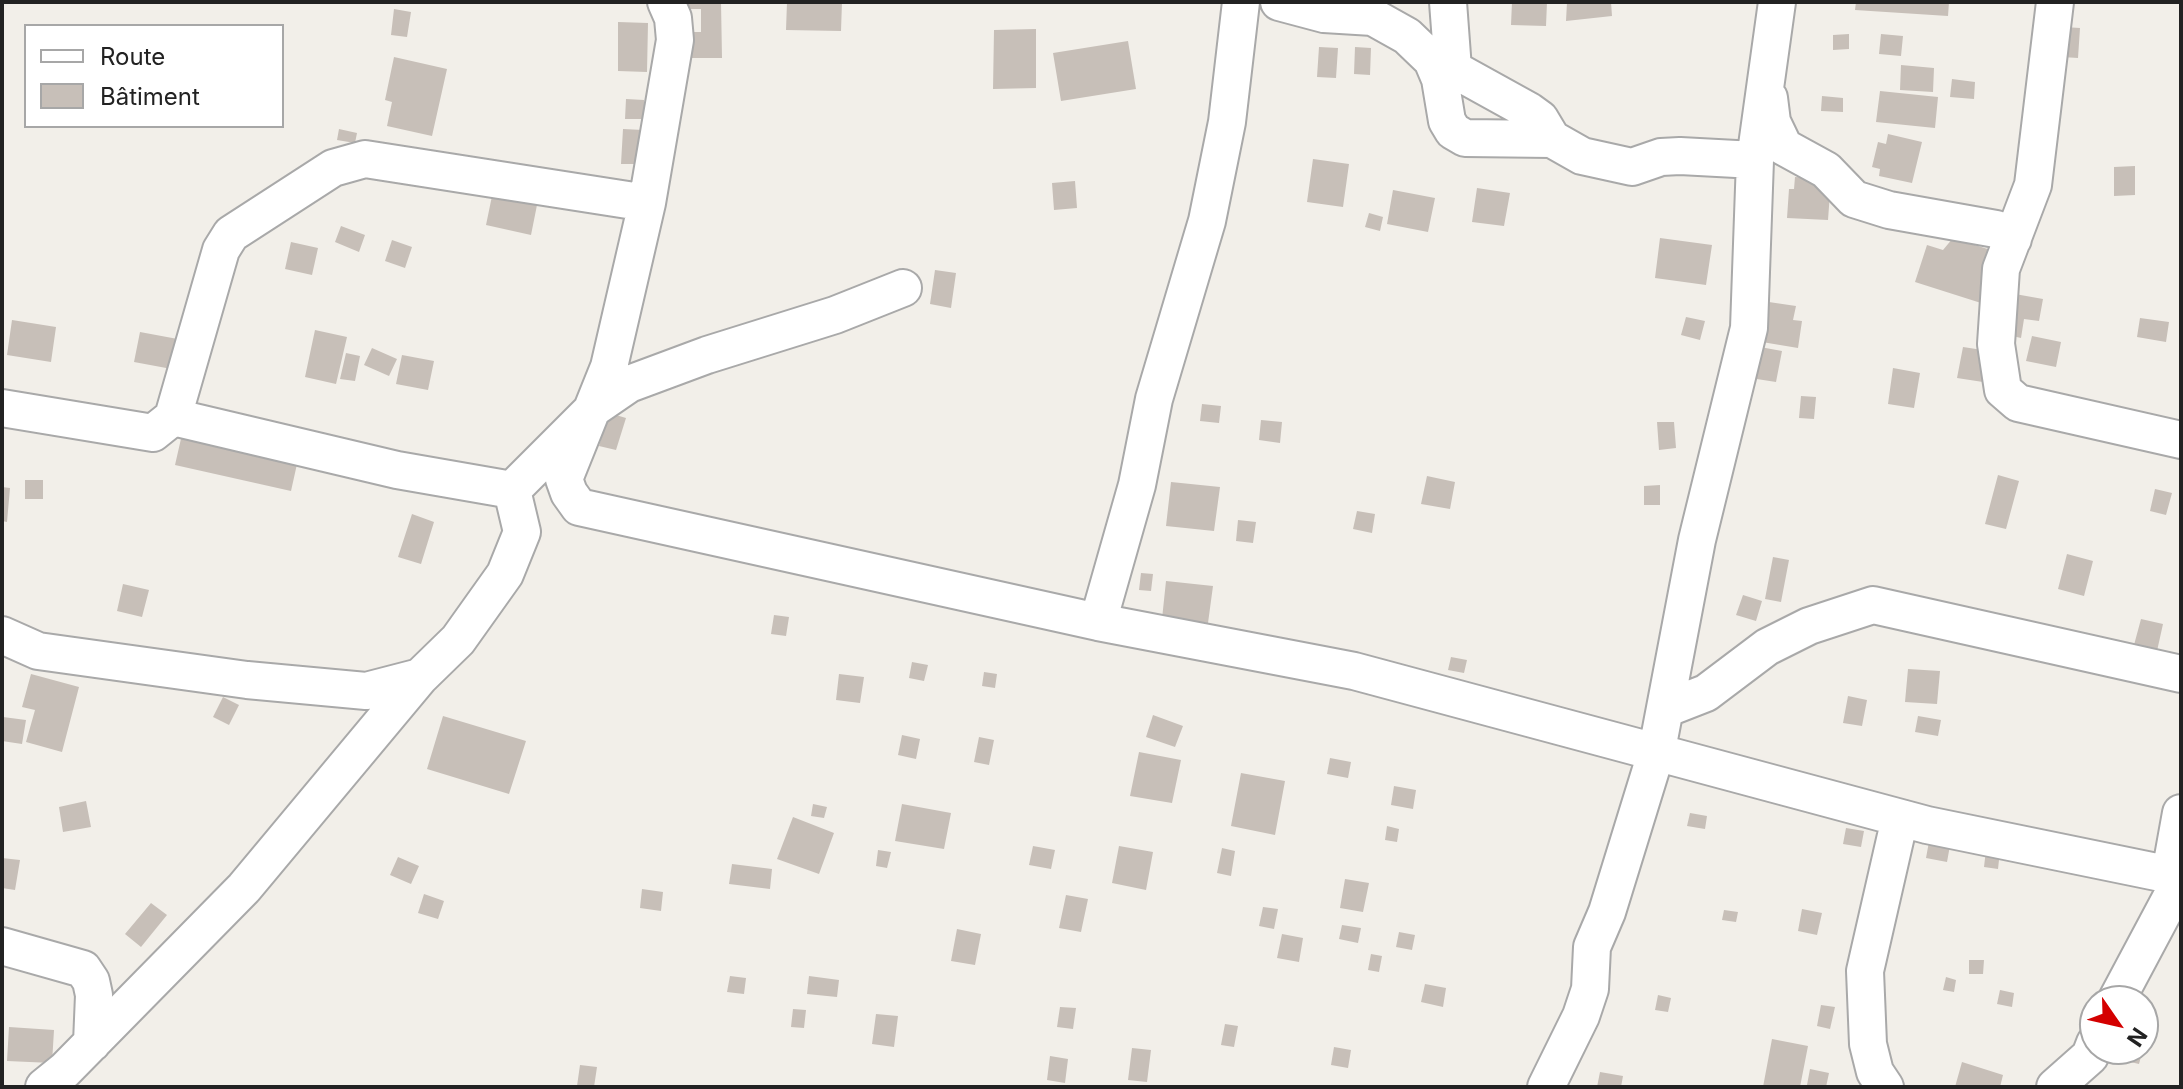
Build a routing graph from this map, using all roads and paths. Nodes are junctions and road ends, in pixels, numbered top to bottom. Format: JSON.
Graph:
{"nodes":[{"id":1,"x":666,"y":2,"type":"edge"},
{"id":2,"x":1241,"y":2,"type":"edge"},
{"id":3,"x":1279,"y":2,"type":"edge"},
{"id":4,"x":1448,"y":2,"type":"edge"},
{"id":5,"x":1777,"y":2,"type":"edge"},
{"id":6,"x":2055,"y":2,"type":"edge"},
{"id":7,"x":1768,"y":56,"type":"junction"},
{"id":8,"x":1552,"y":139,"type":"junction"},
{"id":9,"x":1755,"y":160,"type":"junction"},
{"id":10,"x":647,"y":203,"type":"junction"},
{"id":11,"x":2013,"y":239,"type":"junction"},
{"id":12,"x":903,"y":288,"type":"dead end"},
{"id":13,"x":2,"y":408,"type":"edge"},
{"id":14,"x":594,"y":408,"type":"junction"},
{"id":15,"x":173,"y":417,"type":"junction"},
{"id":16,"x":2181,"y":440,"type":"edge"},
{"id":17,"x":512,"y":490,"type":"junction"},
{"id":18,"x":1098,"y":622,"type":"junction"},
{"id":19,"x":2,"y":635,"type":"edge"},
{"id":20,"x":2181,"y":674,"type":"edge"},
{"id":21,"x":420,"y":677,"type":"junction"},
{"id":22,"x":1680,"y":703,"type":"junction"},
{"id":23,"x":1657,"y":750,"type":"junction"},
{"id":24,"x":2181,"y":813,"type":"edge"},
{"id":25,"x":1900,"y":818,"type":"junction"},
{"id":26,"x":2177,"y":877,"type":"edge"},
{"id":27,"x":2,"y":946,"type":"edge"},
{"id":28,"x":2124,"y":985,"type":"edge"},
{"id":29,"x":92,"y":1043,"type":"junction"},
{"id":30,"x":2080,"y":1065,"type":"edge"},
{"id":31,"x":44,"y":1087,"type":"edge"},
{"id":32,"x":1546,"y":1087,"type":"edge"},
{"id":33,"x":1885,"y":1087,"type":"edge"},
{"id":34,"x":2055,"y":1087,"type":"edge"}],
"edges":[{"from":1,"to":10,"type":"street"},
{"from":2,"to":18,"type":"street"},
{"from":3,"to":8,"type":"street"},
{"from":4,"to":8,"type":"street"},
{"from":5,"to":7,"type":"street"},
{"from":6,"to":11,"type":"street"},
{"from":7,"to":9,"type":"street"},
{"from":7,"to":11,"type":"street"},
{"from":8,"to":9,"type":"street"},
{"from":9,"to":22,"type":"street"},
{"from":10,"to":14,"type":"street"},
{"from":10,"to":15,"type":"street"},
{"from":11,"to":16,"type":"street"},
{"from":12,"to":14,"type":"street"},
{"from":13,"to":15,"type":"street"},
{"from":14,"to":17,"type":"street"},
{"from":14,"to":18,"type":"street"},
{"from":15,"to":17,"type":"street"},
{"from":17,"to":21,"type":"street"},
{"from":18,"to":23,"type":"street"},
{"from":19,"to":21,"type":"street"},
{"from":20,"to":22,"type":"street"},
{"from":21,"to":29,"type":"street"},
{"from":22,"to":23,"type":"street"},
{"from":23,"to":25,"type":"street"},
{"from":23,"to":32,"type":"street"},
{"from":24,"to":26,"type":"street"},
{"from":25,"to":26,"type":"street"},
{"from":25,"to":33,"type":"street"},
{"from":26,"to":28,"type":"street"},
{"from":27,"to":29,"type":"street"},
{"from":29,"to":31,"type":"street"},
{"from":30,"to":34,"type":"street"}]}
